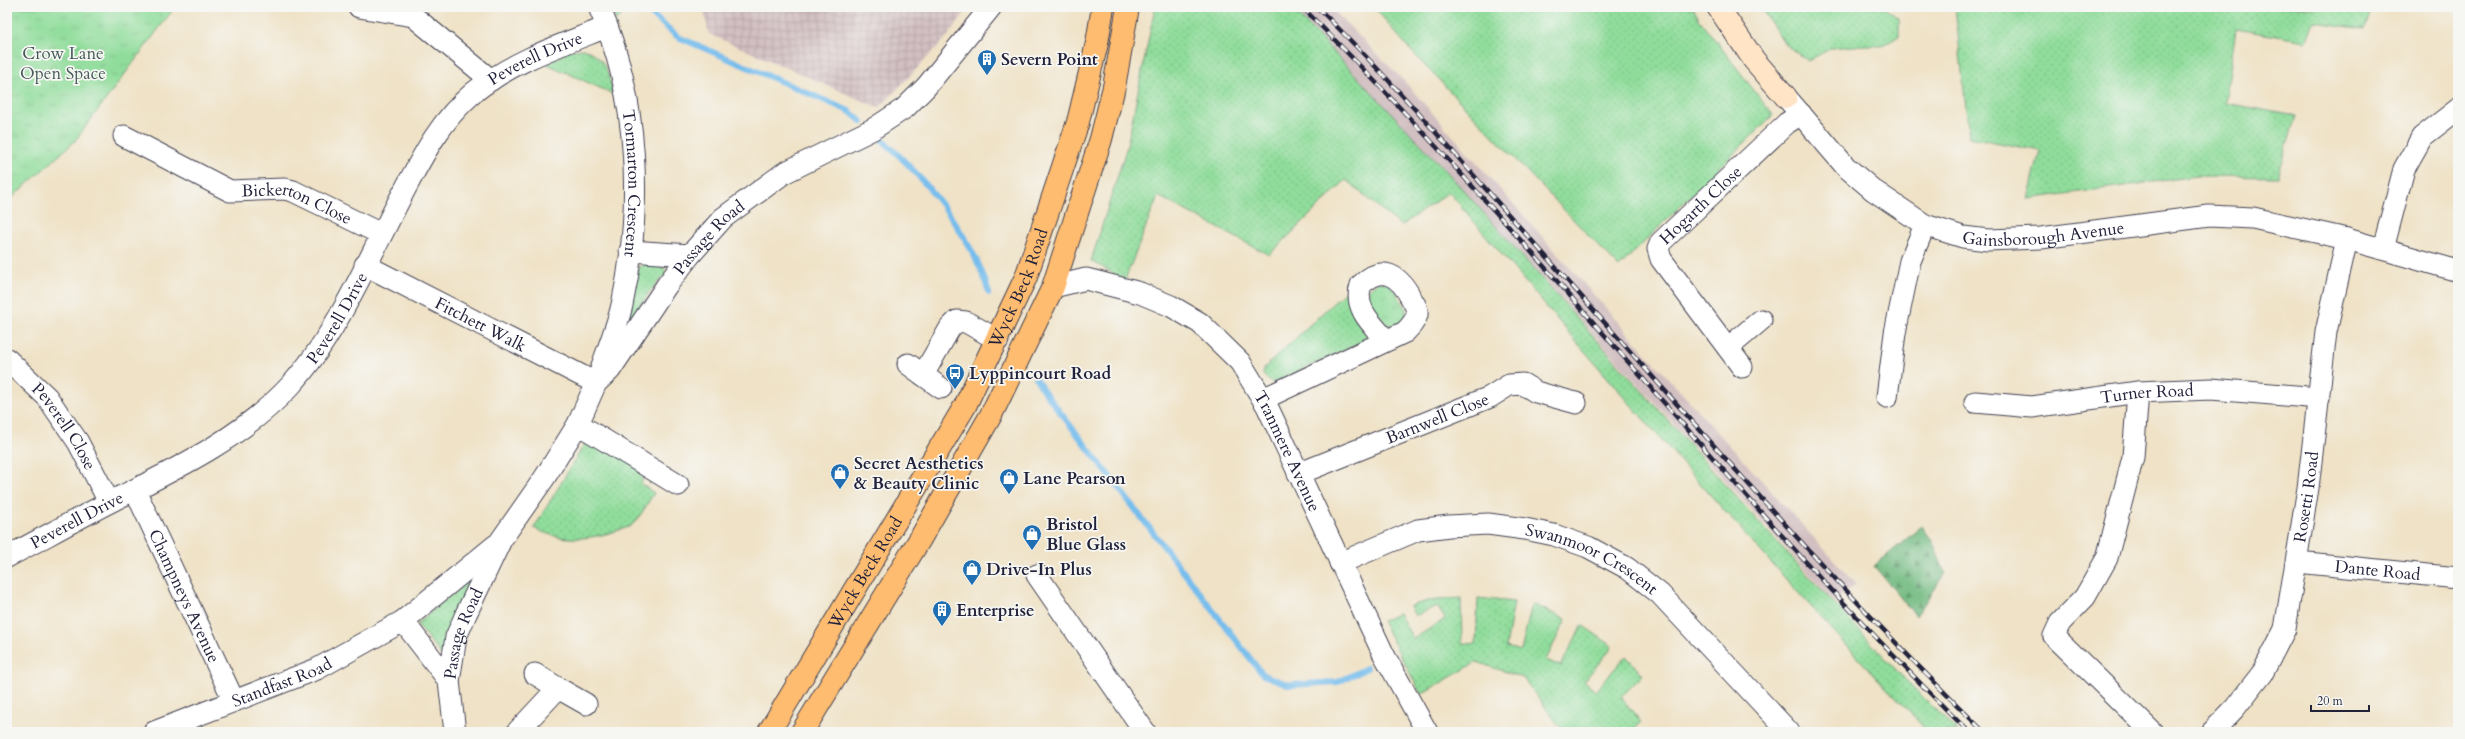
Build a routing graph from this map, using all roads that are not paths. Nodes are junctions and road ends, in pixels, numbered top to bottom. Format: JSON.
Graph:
{"nodes":[{"id":1,"x":359,"y":7,"type":"edge"},
{"id":2,"x":598,"y":7,"type":"edge"},
{"id":3,"x":991,"y":7,"type":"edge"},
{"id":4,"x":1103,"y":7,"type":"edge"},
{"id":5,"x":1128,"y":7,"type":"edge"},
{"id":6,"x":1718,"y":7,"type":"edge"},
{"id":7,"x":607,"y":27,"type":"junction"},
{"id":8,"x":491,"y":80,"type":"junction"},
{"id":9,"x":1786,"y":97,"type":"joint"},
{"id":10,"x":2458,"y":109,"type":"edge"},
{"id":11,"x":1801,"y":114,"type":"junction"},
{"id":12,"x":124,"y":136,"type":"dead end"},
{"id":13,"x":1925,"y":225,"type":"junction"},
{"id":14,"x":381,"y":234,"type":"junction"},
{"id":15,"x":2347,"y":239,"type":"junction"},
{"id":16,"x":2383,"y":249,"type":"junction"},
{"id":17,"x":630,"y":251,"type":"junction"},
{"id":18,"x":690,"y":255,"type":"junction"},
{"id":19,"x":365,"y":264,"type":"junction"},
{"id":20,"x":2458,"y":271,"type":"edge"},
{"id":21,"x":1053,"y":287,"type":"junction"},
{"id":22,"x":1761,"y":320,"type":"dead end"},
{"id":23,"x":998,"y":340,"type":"junction"},
{"id":24,"x":1386,"y":340,"type":"dead end"},
{"id":25,"x":1728,"y":348,"type":"junction"},
{"id":26,"x":7,"y":359,"type":"edge"},
{"id":27,"x":1742,"y":367,"type":"dead end"},
{"id":28,"x":596,"y":383,"type":"junction"},
{"id":29,"x":941,"y":388,"type":"dead end"},
{"id":30,"x":2138,"y":392,"type":"junction"},
{"id":31,"x":1887,"y":397,"type":"dead end"},
{"id":32,"x":2318,"y":398,"type":"junction"},
{"id":33,"x":1263,"y":399,"type":"junction"},
{"id":34,"x":1975,"y":402,"type":"dead end"},
{"id":35,"x":1576,"y":404,"type":"dead end"},
{"id":36,"x":578,"y":424,"type":"junction"},
{"id":37,"x":1298,"y":474,"type":"junction"},
{"id":38,"x":678,"y":485,"type":"dead end"},
{"id":39,"x":134,"y":490,"type":"junction"},
{"id":40,"x":109,"y":502,"type":"junction"},
{"id":41,"x":501,"y":540,"type":"junction"},
{"id":42,"x":7,"y":557,"type":"edge"},
{"id":43,"x":2297,"y":562,"type":"junction"},
{"id":44,"x":1340,"y":563,"type":"junction"},
{"id":45,"x":1037,"y":575,"type":"dead end"},
{"id":46,"x":2458,"y":578,"type":"edge"},
{"id":47,"x":403,"y":621,"type":"junction"},
{"id":48,"x":535,"y":674,"type":"dead end"},
{"id":49,"x":449,"y":681,"type":"junction"},
{"id":50,"x":558,"y":688,"type":"junction"},
{"id":51,"x":234,"y":701,"type":"junction"},
{"id":52,"x":586,"y":704,"type":"dead end"},
{"id":53,"x":154,"y":732,"type":"edge"},
{"id":54,"x":455,"y":732,"type":"edge"},
{"id":55,"x":517,"y":732,"type":"edge"},
{"id":56,"x":769,"y":732,"type":"edge"},
{"id":57,"x":802,"y":732,"type":"edge"},
{"id":58,"x":1145,"y":732,"type":"edge"},
{"id":59,"x":1427,"y":732,"type":"edge"},
{"id":60,"x":1789,"y":732,"type":"edge"},
{"id":61,"x":2152,"y":732,"type":"edge"},
{"id":62,"x":2212,"y":732,"type":"edge"}],
"edges":[{"from":1,"to":8,"type":"street"},
{"from":2,"to":7,"type":"street","name":"Tormarton Crescent"},
{"from":3,"to":18,"type":"street","name":"Passage Road"},
{"from":4,"to":23,"type":"main road","name":"Wyck Beck Road"},
{"from":5,"to":21,"type":"main road","name":"Wyck Beck Road"},
{"from":6,"to":9,"type":"street","name":"Gainsborough Avenue"},
{"from":7,"to":8,"type":"street","name":"Peverell Drive"},
{"from":7,"to":17,"type":"street","name":"Tormarton Crescent"},
{"from":8,"to":14,"type":"street","name":"Peverell Drive"},
{"from":9,"to":11,"type":"street","name":"Gainsborough Avenue"},
{"from":10,"to":16,"type":"street"},
{"from":11,"to":13,"type":"street","name":"Gainsborough Avenue"},
{"from":11,"to":25,"type":"street","name":"Hogarth Close"},
{"from":12,"to":14,"type":"street","name":"Bickerton Close"},
{"from":13,"to":15,"type":"street","name":"Gainsborough Avenue"},
{"from":13,"to":31,"type":"street"},
{"from":14,"to":19,"type":"street","name":"Peverell Drive"},
{"from":15,"to":16,"type":"street","name":"Gainsborough Avenue"},
{"from":15,"to":32,"type":"street","name":"Rosetti Road"},
{"from":16,"to":20,"type":"street","name":"Gainsborough Avenue"},
{"from":17,"to":18,"type":"street"},
{"from":17,"to":28,"type":"street","name":"Tormarton Crescent"},
{"from":18,"to":28,"type":"street","name":"Passage Road"},
{"from":19,"to":28,"type":"street","name":"Fitchett Walk"},
{"from":19,"to":39,"type":"street","name":"Peverell Drive"},
{"from":21,"to":33,"type":"street","name":"Tranmere Avenue"},
{"from":21,"to":57,"type":"main road","name":"Wyck Beck Road"},
{"from":22,"to":25,"type":"street"},
{"from":23,"to":29,"type":"street"},
{"from":23,"to":56,"type":"main road","name":"Wyck Beck Road"},
{"from":24,"to":33,"type":"street"},
{"from":25,"to":27,"type":"street","name":"Hogarth Close"},
{"from":26,"to":40,"type":"street","name":"Peverell Close"},
{"from":28,"to":36,"type":"street","name":"Passage Road"},
{"from":30,"to":32,"type":"street","name":"Turner Road"},
{"from":30,"to":34,"type":"street","name":"Turner Road"},
{"from":30,"to":61,"type":"street"},
{"from":32,"to":43,"type":"street","name":"Rosetti Road"},
{"from":33,"to":37,"type":"street","name":"Tranmere Avenue"},
{"from":35,"to":37,"type":"street","name":"Barnwell Close"},
{"from":36,"to":38,"type":"street"},
{"from":36,"to":41,"type":"street","name":"Passage Road"},
{"from":37,"to":44,"type":"street","name":"Tranmere Avenue"},
{"from":39,"to":40,"type":"street","name":"Peverell Drive"},
{"from":39,"to":51,"type":"street","name":"Champneys Avenue"},
{"from":40,"to":42,"type":"street","name":"Peverell Drive"},
{"from":41,"to":47,"type":"street","name":"Passage Road"},
{"from":41,"to":49,"type":"street","name":"Passage Road"},
{"from":43,"to":46,"type":"street","name":"Dante Road"},
{"from":43,"to":62,"type":"street","name":"Rosetti Road"},
{"from":44,"to":59,"type":"street","name":"Tranmere Avenue"},
{"from":44,"to":60,"type":"street","name":"Swanmoor Crescent"},
{"from":45,"to":58,"type":"street"},
{"from":47,"to":49,"type":"street"},
{"from":47,"to":51,"type":"street","name":"Standfast Road"},
{"from":48,"to":50,"type":"street"},
{"from":49,"to":54,"type":"street","name":"Passage Road"},
{"from":50,"to":52,"type":"street"},
{"from":50,"to":55,"type":"street"},
{"from":51,"to":53,"type":"street","name":"Standfast Road"}]}
